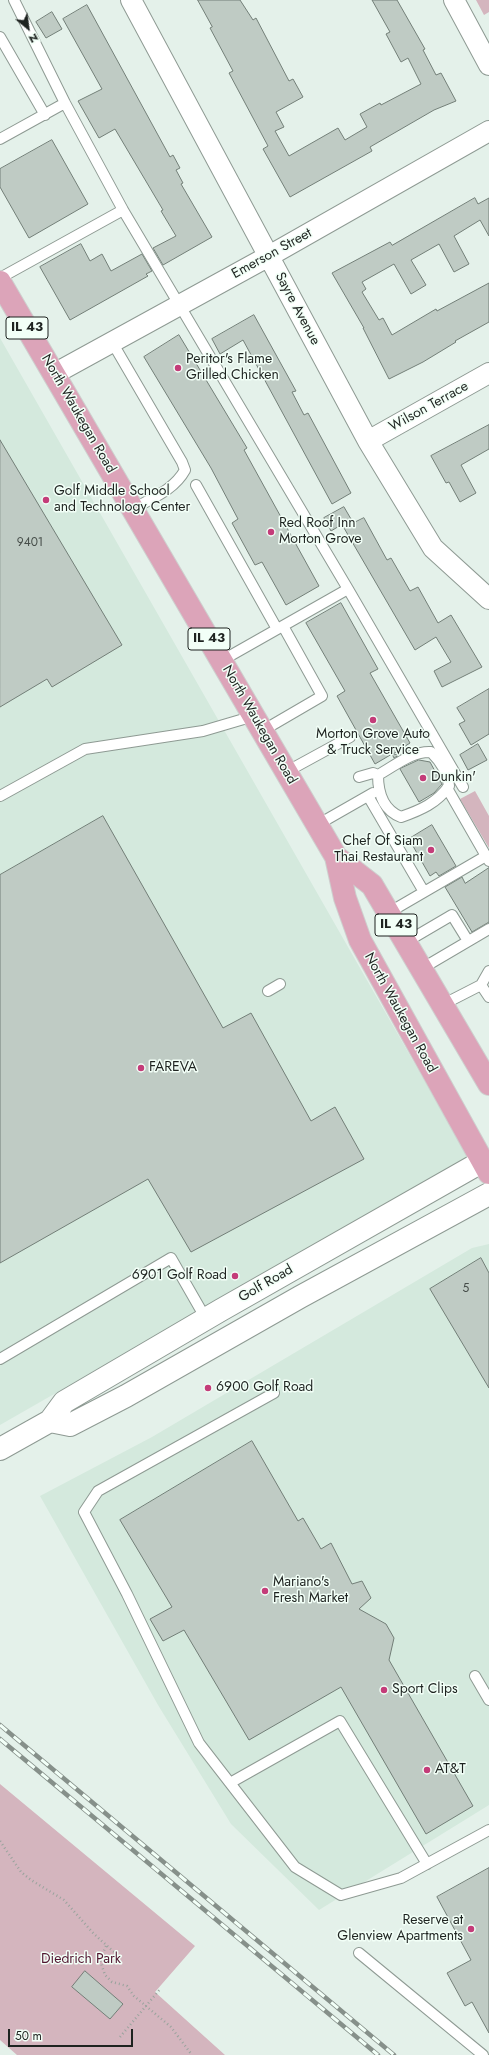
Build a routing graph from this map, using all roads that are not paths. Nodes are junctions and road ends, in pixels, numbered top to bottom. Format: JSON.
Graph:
{"nodes":[{"id":1,"x":14,"y":0,"type":"edge"},
{"id":2,"x":132,"y":0,"type":"edge"},
{"id":3,"x":454,"y":0,"type":"edge"},
{"id":4,"x":1,"y":41,"type":"edge"},
{"id":5,"x":489,"y":65,"type":"edge"},
{"id":6,"x":65,"y":103,"type":"junction"},
{"id":7,"x":45,"y":115,"type":"junction"},
{"id":8,"x":489,"y":131,"type":"edge"},
{"id":9,"x":0,"y":139,"type":"edge"},
{"id":10,"x":123,"y":210,"type":"junction"},
{"id":11,"x":269,"y":256,"type":"junction"},
{"id":12,"x":0,"y":278,"type":"edge"},
{"id":13,"x":0,"y":282,"type":"edge"},
{"id":14,"x":179,"y":305,"type":"junction"},
{"id":15,"x":112,"y":342,"type":"junction"},
{"id":16,"x":489,"y":373,"type":"edge"},
{"id":17,"x":54,"y":374,"type":"junction"},
{"id":18,"x":368,"y":441,"type":"junction"},
{"id":19,"x":196,"y":485,"type":"dead end"},
{"id":20,"x":133,"y":509,"type":"junction"},
{"id":21,"x":348,"y":589,"type":"junction"},
{"id":22,"x":489,"y":599,"type":"edge"},
{"id":23,"x":280,"y":628,"type":"junction"},
{"id":24,"x":221,"y":660,"type":"junction"},
{"id":25,"x":258,"y":724,"type":"junction"},
{"id":26,"x":350,"y":737,"type":"dead end"},
{"id":27,"x":286,"y":772,"type":"junction"},
{"id":28,"x":378,"y":775,"type":"junction"},
{"id":29,"x":359,"y":777,"type":"dead end"},
{"id":30,"x":463,"y":787,"type":"dead end"},
{"id":31,"x":448,"y":788,"type":"junction"},
{"id":32,"x":378,"y":790,"type":"junction"},
{"id":33,"x":0,"y":796,"type":"edge"},
{"id":34,"x":368,"y":796,"type":"junction"},
{"id":35,"x":317,"y":825,"type":"junction"},
{"id":36,"x":336,"y":857,"type":"junction"},
{"id":37,"x":488,"y":858,"type":"edge"},
{"id":38,"x":424,"y":892,"type":"junction"},
{"id":39,"x":388,"y":913,"type":"junction"},
{"id":40,"x":489,"y":929,"type":"edge"},
{"id":41,"x":468,"y":941,"type":"junction"},
{"id":42,"x":406,"y":942,"type":"junction"},
{"id":43,"x":421,"y":969,"type":"junction"},
{"id":44,"x":489,"y":971,"type":"edge"},
{"id":45,"x":280,"y":984,"type":"dead end"},
{"id":46,"x":481,"y":985,"type":"junction"},
{"id":47,"x":268,"y":991,"type":"dead end"},
{"id":48,"x":489,"y":997,"type":"edge"},
{"id":49,"x":442,"y":1005,"type":"junction"},
{"id":50,"x":485,"y":1070,"type":"edge"},
{"id":51,"x":487,"y":1164,"type":"edge"},
{"id":52,"x":489,"y":1194,"type":"edge"},
{"id":53,"x":206,"y":1319,"type":"junction"},
{"id":54,"x":0,"y":1359,"type":"edge"},
{"id":55,"x":274,"y":1393,"type":"dead end"},
{"id":56,"x":50,"y":1421,"type":"junction"},
{"id":57,"x":0,"y":1449,"type":"edge"},
{"id":58,"x":475,"y":1676,"type":"dead end"},
{"id":59,"x":489,"y":1700,"type":"edge"},
{"id":60,"x":230,"y":1783,"type":"junction"},
{"id":61,"x":489,"y":1830,"type":"edge"},
{"id":62,"x":427,"y":1864,"type":"junction"},
{"id":63,"x":360,"y":1953,"type":"dead end"},
{"id":64,"x":483,"y":2055,"type":"edge"}],
"edges":[{"from":1,"to":6,"type":"lane"},
{"from":2,"to":11,"type":"street","name":"Sayre Avenue"},
{"from":3,"to":5,"type":"street"},
{"from":4,"to":7,"type":"lane"},
{"from":6,"to":7,"type":"lane"},
{"from":6,"to":10,"type":"lane"},
{"from":7,"to":9,"type":"lane"},
{"from":8,"to":11,"type":"street","name":"Emerson Street"},
{"from":10,"to":12,"type":"lane"},
{"from":10,"to":14,"type":"lane"},
{"from":11,"to":14,"type":"street","name":"Emerson Street"},
{"from":11,"to":18,"type":"street","name":"Sayre Avenue"},
{"from":13,"to":17,"type":"main road","name":"North Waukegan Road","number":"IL 43"},
{"from":14,"to":15,"type":"street","name":"Emerson Street"},
{"from":14,"to":21,"type":"lane"},
{"from":15,"to":17,"type":"street","name":"Emerson Street"},
{"from":15,"to":20,"type":"lane"},
{"from":16,"to":18,"type":"street","name":"Wilson Terrace"},
{"from":17,"to":20,"type":"main road","name":"North Waukegan Road","number":"IL 43"},
{"from":18,"to":22,"type":"street","name":"Sayre Avenue"},
{"from":19,"to":23,"type":"lane"},
{"from":20,"to":24,"type":"main road","name":"North Waukegan Road","number":"IL 43"},
{"from":21,"to":23,"type":"lane"},
{"from":21,"to":30,"type":"lane"},
{"from":23,"to":24,"type":"lane"},
{"from":23,"to":25,"type":"lane"},
{"from":24,"to":25,"type":"main road","name":"North Waukegan Road","number":"IL 43"},
{"from":25,"to":27,"type":"main road","name":"North Waukegan Road","number":"IL 43"},
{"from":25,"to":33,"type":"lane"},
{"from":26,"to":27,"type":"lane"},
{"from":27,"to":35,"type":"main road","name":"North Waukegan Road","number":"IL 43"},
{"from":28,"to":29,"type":"lane"},
{"from":28,"to":31,"type":"lane"},
{"from":28,"to":32,"type":"lane"},
{"from":31,"to":32,"type":"lane"},
{"from":31,"to":37,"type":"lane"},
{"from":32,"to":34,"type":"lane"},
{"from":34,"to":35,"type":"lane"},
{"from":34,"to":38,"type":"lane"},
{"from":35,"to":36,"type":"main road","name":"North Waukegan Road","number":"IL 43"},
{"from":36,"to":39,"type":"main road","name":"North Waukegan Road","number":"IL 43"},
{"from":36,"to":51,"type":"main road","name":"North Waukegan Road","number":"IL 43"},
{"from":37,"to":38,"type":"lane"},
{"from":38,"to":39,"type":"lane"},
{"from":39,"to":42,"type":"main road","name":"North Waukegan Road","number":"IL 43"},
{"from":40,"to":41,"type":"lane"},
{"from":41,"to":42,"type":"lane"},
{"from":41,"to":43,"type":"lane"},
{"from":42,"to":43,"type":"main road","name":"North Waukegan Road","number":"IL 43"},
{"from":43,"to":49,"type":"main road","name":"North Waukegan Road","number":"IL 43"},
{"from":44,"to":46,"type":"lane"},
{"from":45,"to":47,"type":"lane"},
{"from":46,"to":48,"type":"lane"},
{"from":46,"to":49,"type":"lane"},
{"from":49,"to":50,"type":"main road","name":"North Waukegan Road","number":"IL 43"},
{"from":51,"to":53,"type":"main road","name":"Golf Road"},
{"from":52,"to":56,"type":"main road","name":"Golf Road"},
{"from":53,"to":54,"type":"lane"},
{"from":53,"to":56,"type":"main road","name":"Golf Road"},
{"from":55,"to":60,"type":"lane"},
{"from":56,"to":57,"type":"main road","name":"Golf Road"},
{"from":58,"to":59,"type":"lane"},
{"from":60,"to":62,"type":"lane"},
{"from":60,"to":62,"type":"lane"},
{"from":61,"to":62,"type":"lane"},
{"from":63,"to":64,"type":"lane"}]}
